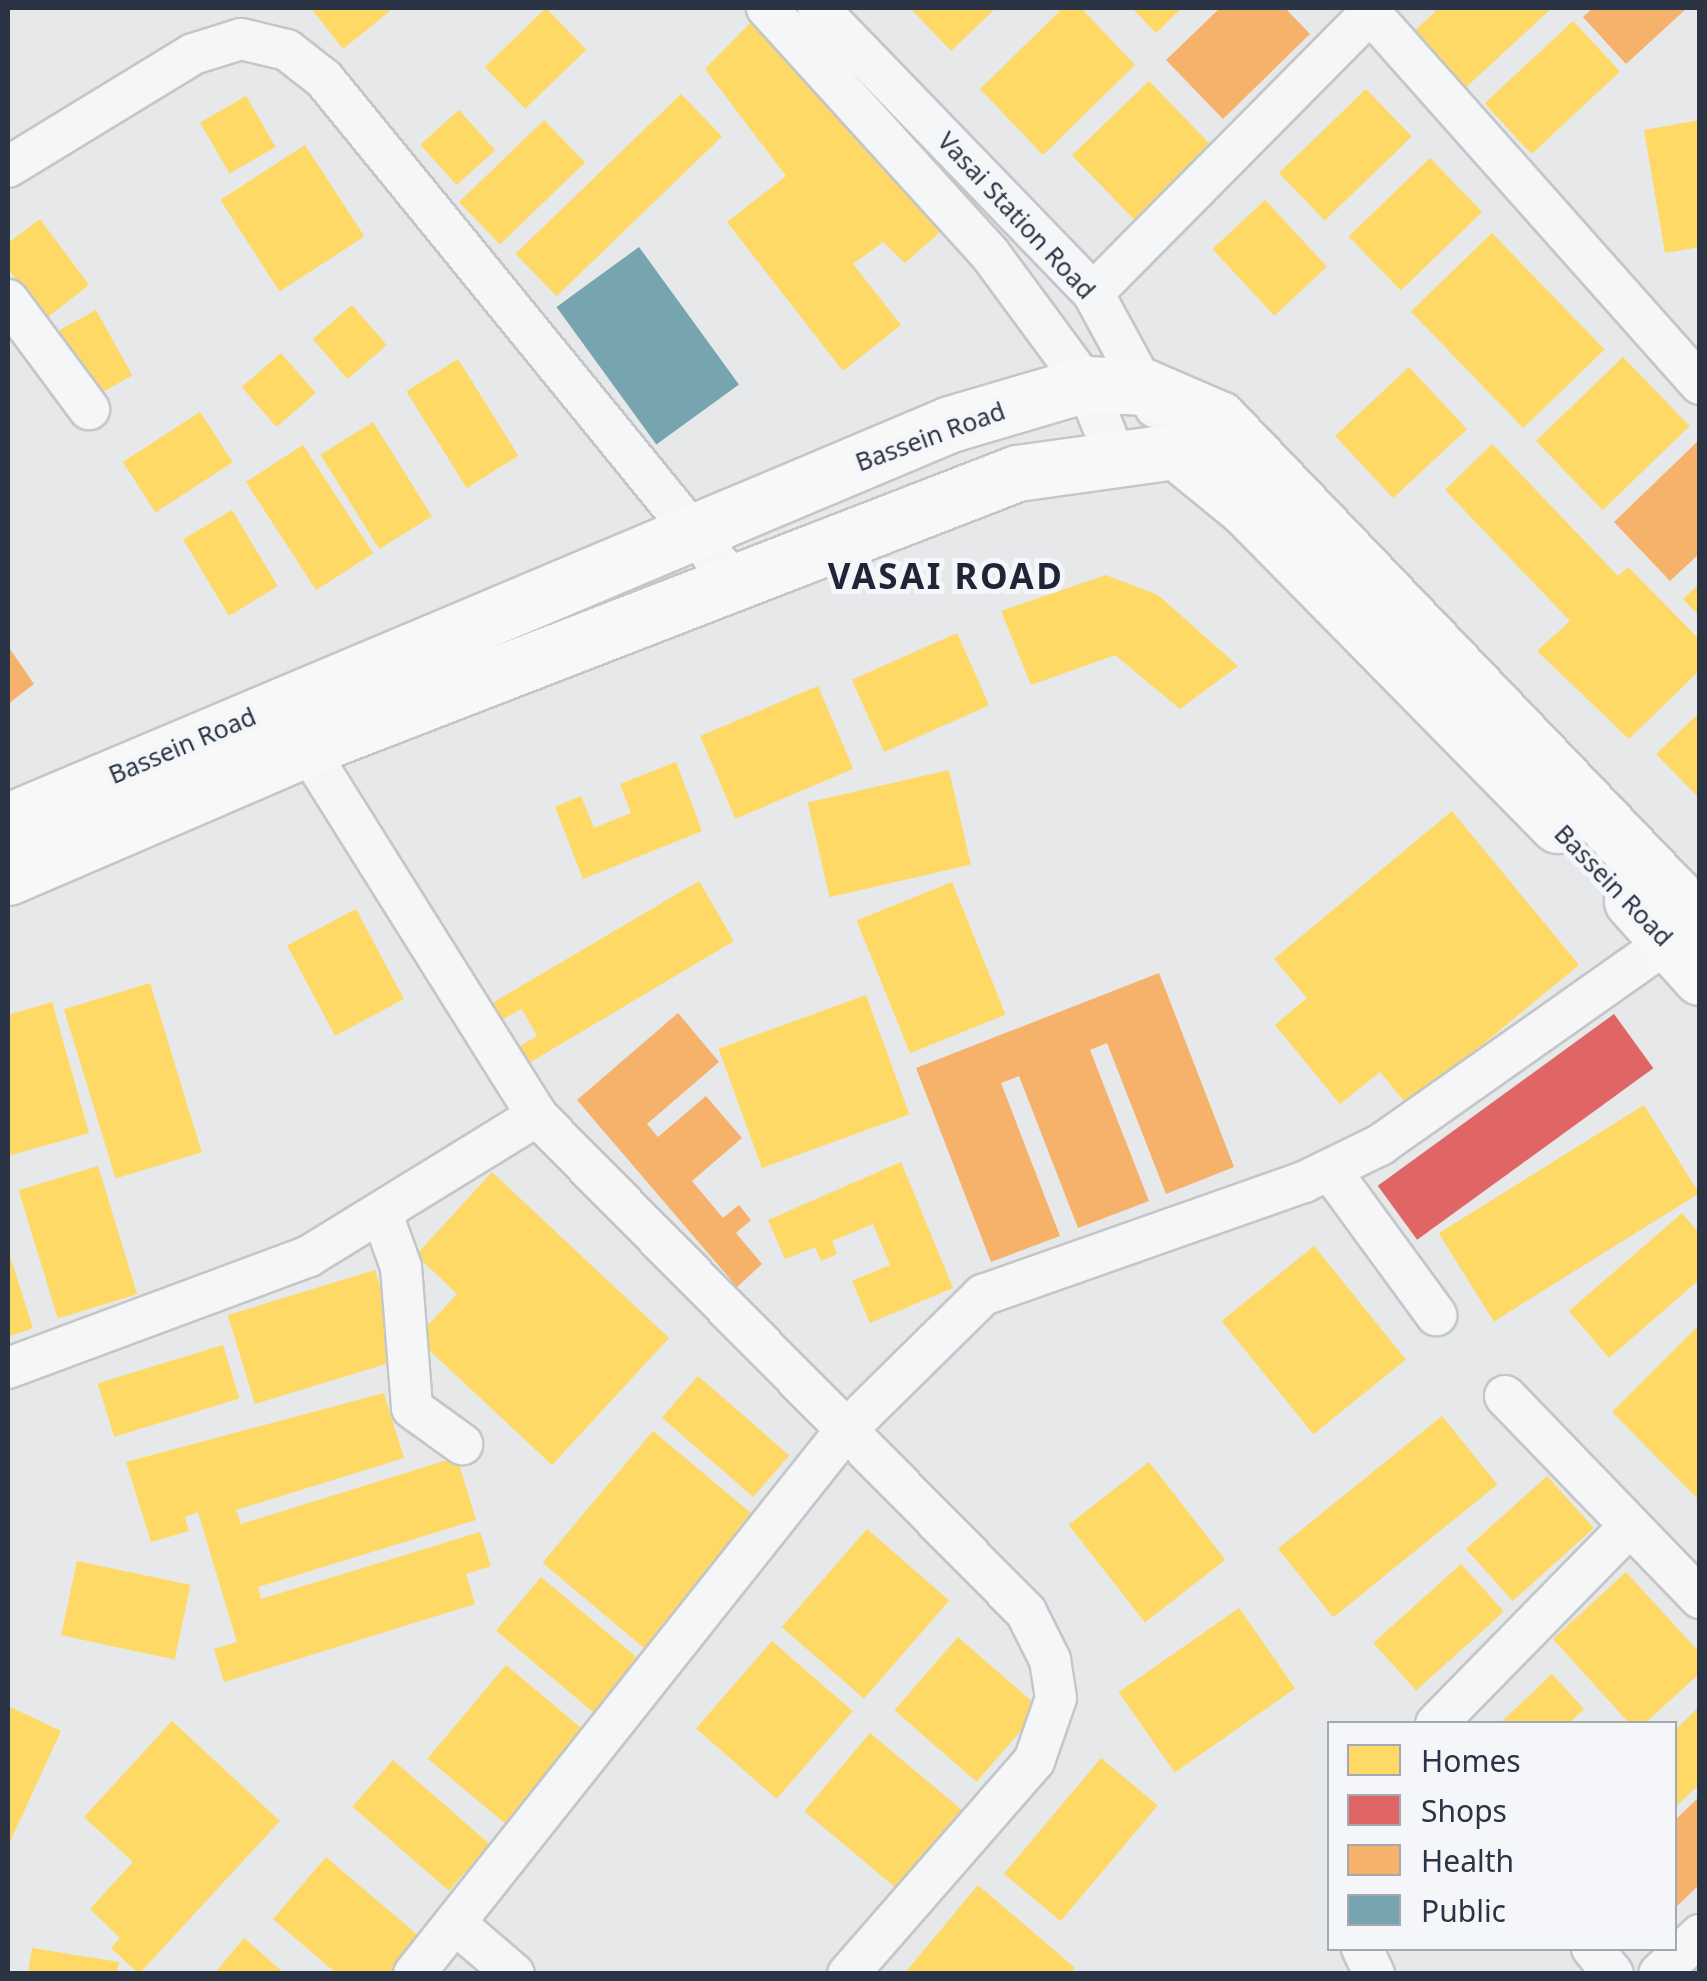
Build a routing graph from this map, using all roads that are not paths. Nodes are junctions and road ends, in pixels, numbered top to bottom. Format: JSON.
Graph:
{"nodes":[{"id":1,"x":768,"y":8,"type":"edge"},
{"id":2,"x":818,"y":8,"type":"edge"},
{"id":3,"x":1368,"y":10,"type":"edge"},
{"id":4,"x":8,"y":168,"type":"edge"},
{"id":5,"x":1093,"y":292,"type":"junction"},
{"id":6,"x":8,"y":300,"type":"edge"},
{"id":7,"x":1086,"y":384,"type":"junction"},
{"id":8,"x":1700,"y":384,"type":"edge"},
{"id":9,"x":1145,"y":387,"type":"junction"},
{"id":10,"x":89,"y":409,"type":"dead end"},
{"id":11,"x":1176,"y":451,"type":"junction"},
{"id":12,"x":1116,"y":459,"type":"junction"},
{"id":13,"x":690,"y":531,"type":"junction"},
{"id":14,"x":738,"y":587,"type":"junction"},
{"id":15,"x":293,"y":726,"type":"junction"},
{"id":16,"x":8,"y":820,"type":"edge"},
{"id":17,"x":8,"y":874,"type":"edge"},
{"id":18,"x":1692,"y":941,"type":"edge"},
{"id":19,"x":538,"y":1116,"type":"junction"},
{"id":20,"x":1330,"y":1170,"type":"junction"},
{"id":21,"x":384,"y":1217,"type":"junction"},
{"id":22,"x":1436,"y":1315,"type":"dead end"},
{"id":23,"x":8,"y":1368,"type":"edge"},
{"id":24,"x":1505,"y":1396,"type":"dead end"},
{"id":25,"x":845,"y":1431,"type":"junction"},
{"id":26,"x":462,"y":1444,"type":"dead end"},
{"id":27,"x":1630,"y":1526,"type":"junction"},
{"id":28,"x":1700,"y":1598,"type":"edge"},
{"id":29,"x":1439,"y":1721,"type":"edge"},
{"id":30,"x":457,"y":1925,"type":"junction"},
{"id":31,"x":1363,"y":1951,"type":"edge"},
{"id":32,"x":1594,"y":1951,"type":"edge"},
{"id":33,"x":414,"y":1974,"type":"edge"},
{"id":34,"x":514,"y":1974,"type":"edge"},
{"id":35,"x":848,"y":1974,"type":"edge"},
{"id":36,"x":1374,"y":1974,"type":"edge"},
{"id":37,"x":1612,"y":1974,"type":"edge"}],
"edges":[{"from":1,"to":7,"type":"street"},
{"from":2,"to":5,"type":"street","name":"Vasai Station Road"},
{"from":3,"to":5,"type":"street"},
{"from":3,"to":8,"type":"street"},
{"from":4,"to":13,"type":"street"},
{"from":5,"to":9,"type":"street","name":"Vasai Station Road"},
{"from":6,"to":10,"type":"street"},
{"from":7,"to":9,"type":"main road","name":"Bassein Road"},
{"from":7,"to":12,"type":"street"},
{"from":7,"to":13,"type":"main road","name":"Bassein Road"},
{"from":9,"to":11,"type":"street","name":"Vasai Station Road"},
{"from":9,"to":18,"type":"main road","name":"Bassein Road"},
{"from":11,"to":12,"type":"main road","name":"Bassein Road"},
{"from":11,"to":18,"type":"main road","name":"Bassein Road"},
{"from":12,"to":14,"type":"main road","name":"Bassein Road"},
{"from":13,"to":14,"type":"street"},
{"from":13,"to":15,"type":"main road","name":"Bassein Road"},
{"from":14,"to":15,"type":"main road","name":"Bassein Road"},
{"from":15,"to":16,"type":"main road","name":"Bassein Road"},
{"from":15,"to":17,"type":"main road","name":"Bassein Road"},
{"from":15,"to":19,"type":"street"},
{"from":18,"to":20,"type":"street"},
{"from":19,"to":21,"type":"street"},
{"from":19,"to":25,"type":"street"},
{"from":20,"to":22,"type":"street"},
{"from":20,"to":25,"type":"street"},
{"from":21,"to":23,"type":"street"},
{"from":21,"to":26,"type":"street"},
{"from":24,"to":27,"type":"street"},
{"from":25,"to":30,"type":"street"},
{"from":25,"to":35,"type":"street"},
{"from":27,"to":28,"type":"street"},
{"from":27,"to":29,"type":"street"},
{"from":30,"to":33,"type":"street"},
{"from":30,"to":34,"type":"street"},
{"from":31,"to":36,"type":"street"},
{"from":32,"to":37,"type":"street"}]}
